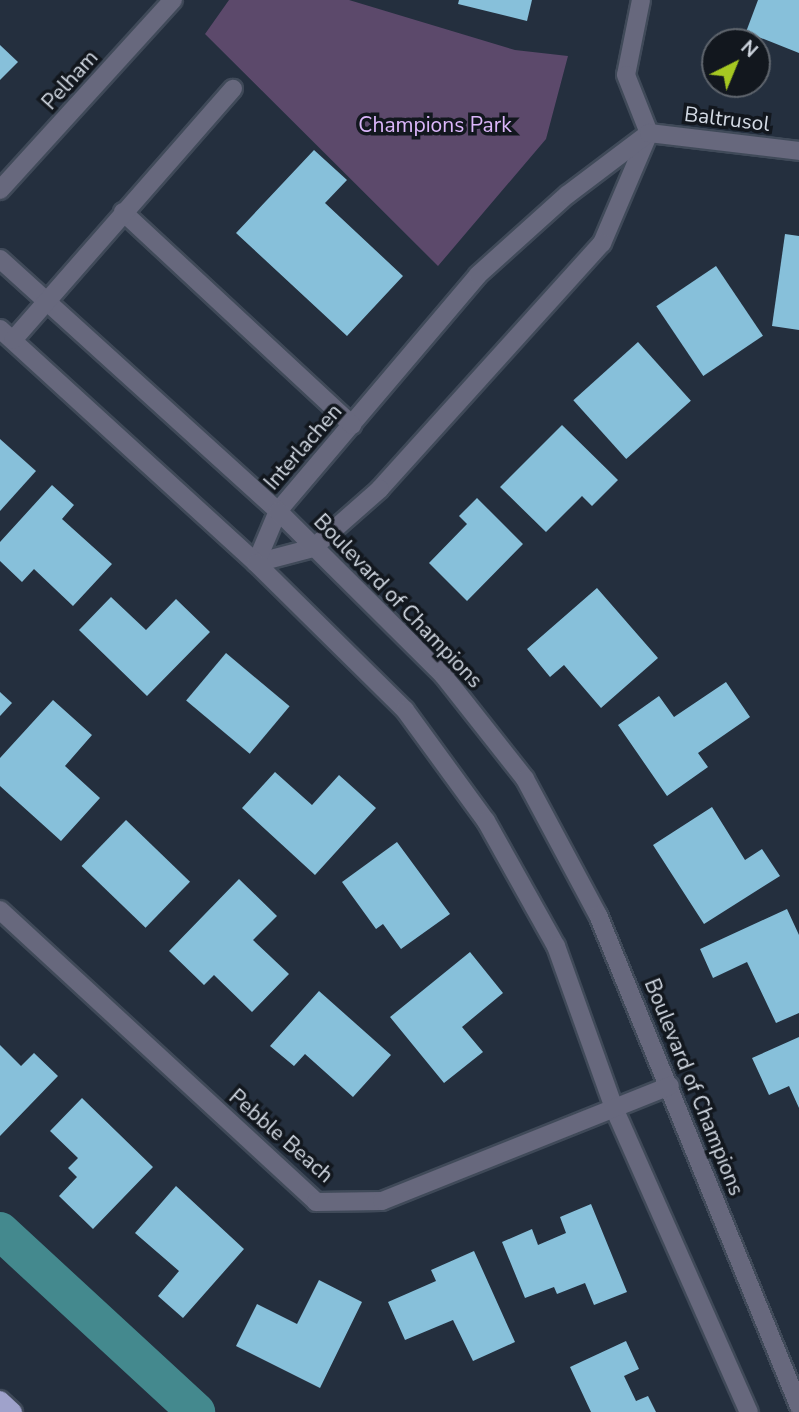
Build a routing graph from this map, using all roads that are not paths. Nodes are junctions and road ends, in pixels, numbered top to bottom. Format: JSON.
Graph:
{"nodes":[{"id":1,"x":173,"y":0,"type":"edge"},
{"id":2,"x":640,"y":0,"type":"edge"},
{"id":3,"x":233,"y":89,"type":"dead end"},
{"id":4,"x":649,"y":133,"type":"junction"},
{"id":5,"x":799,"y":151,"type":"edge"},
{"id":6,"x":0,"y":190,"type":"edge"},
{"id":7,"x":123,"y":212,"type":"junction"},
{"id":8,"x":0,"y":259,"type":"edge"},
{"id":9,"x":47,"y":299,"type":"junction"},
{"id":10,"x":6,"y":335,"type":"edge"},
{"id":11,"x":352,"y":425,"type":"junction"},
{"id":12,"x":278,"y":511,"type":"junction"},
{"id":13,"x":313,"y":548,"type":"junction"},
{"id":14,"x":256,"y":562,"type":"junction"},
{"id":15,"x":0,"y":910,"type":"edge"},
{"id":16,"x":670,"y":1086,"type":"junction"},
{"id":17,"x":614,"y":1108,"type":"junction"},
{"id":18,"x":0,"y":1400,"type":"edge"},
{"id":19,"x":799,"y":1406,"type":"edge"},
{"id":20,"x":13,"y":1412,"type":"edge"},
{"id":21,"x":749,"y":1412,"type":"edge"}],
"edges":[{"from":1,"to":6,"type":"street","name":"Pelham"},
{"from":2,"to":4,"type":"street"},
{"from":3,"to":7,"type":"street"},
{"from":4,"to":5,"type":"street","name":"Baltrusol"},
{"from":4,"to":11,"type":"street","name":"Interlachen"},
{"from":4,"to":13,"type":"street"},
{"from":7,"to":9,"type":"street"},
{"from":7,"to":11,"type":"street"},
{"from":8,"to":9,"type":"street","name":"Boulevard of Champions"},
{"from":9,"to":10,"type":"street"},
{"from":9,"to":12,"type":"street","name":"Boulevard of Champions"},
{"from":10,"to":14,"type":"street"},
{"from":11,"to":12,"type":"street","name":"Interlachen"},
{"from":12,"to":13,"type":"street","name":"Boulevard of Champions"},
{"from":12,"to":14,"type":"street","name":"Interlachen"},
{"from":13,"to":14,"type":"street"},
{"from":13,"to":16,"type":"street","name":"Boulevard of Champions"},
{"from":14,"to":17,"type":"street"},
{"from":15,"to":17,"type":"street","name":"Pebble Beach"},
{"from":16,"to":17,"type":"street","name":"Pebble Beach"},
{"from":16,"to":19,"type":"street","name":"Boulevard of Champions"},
{"from":17,"to":21,"type":"street"},
{"from":18,"to":20,"type":"main road"}]}
